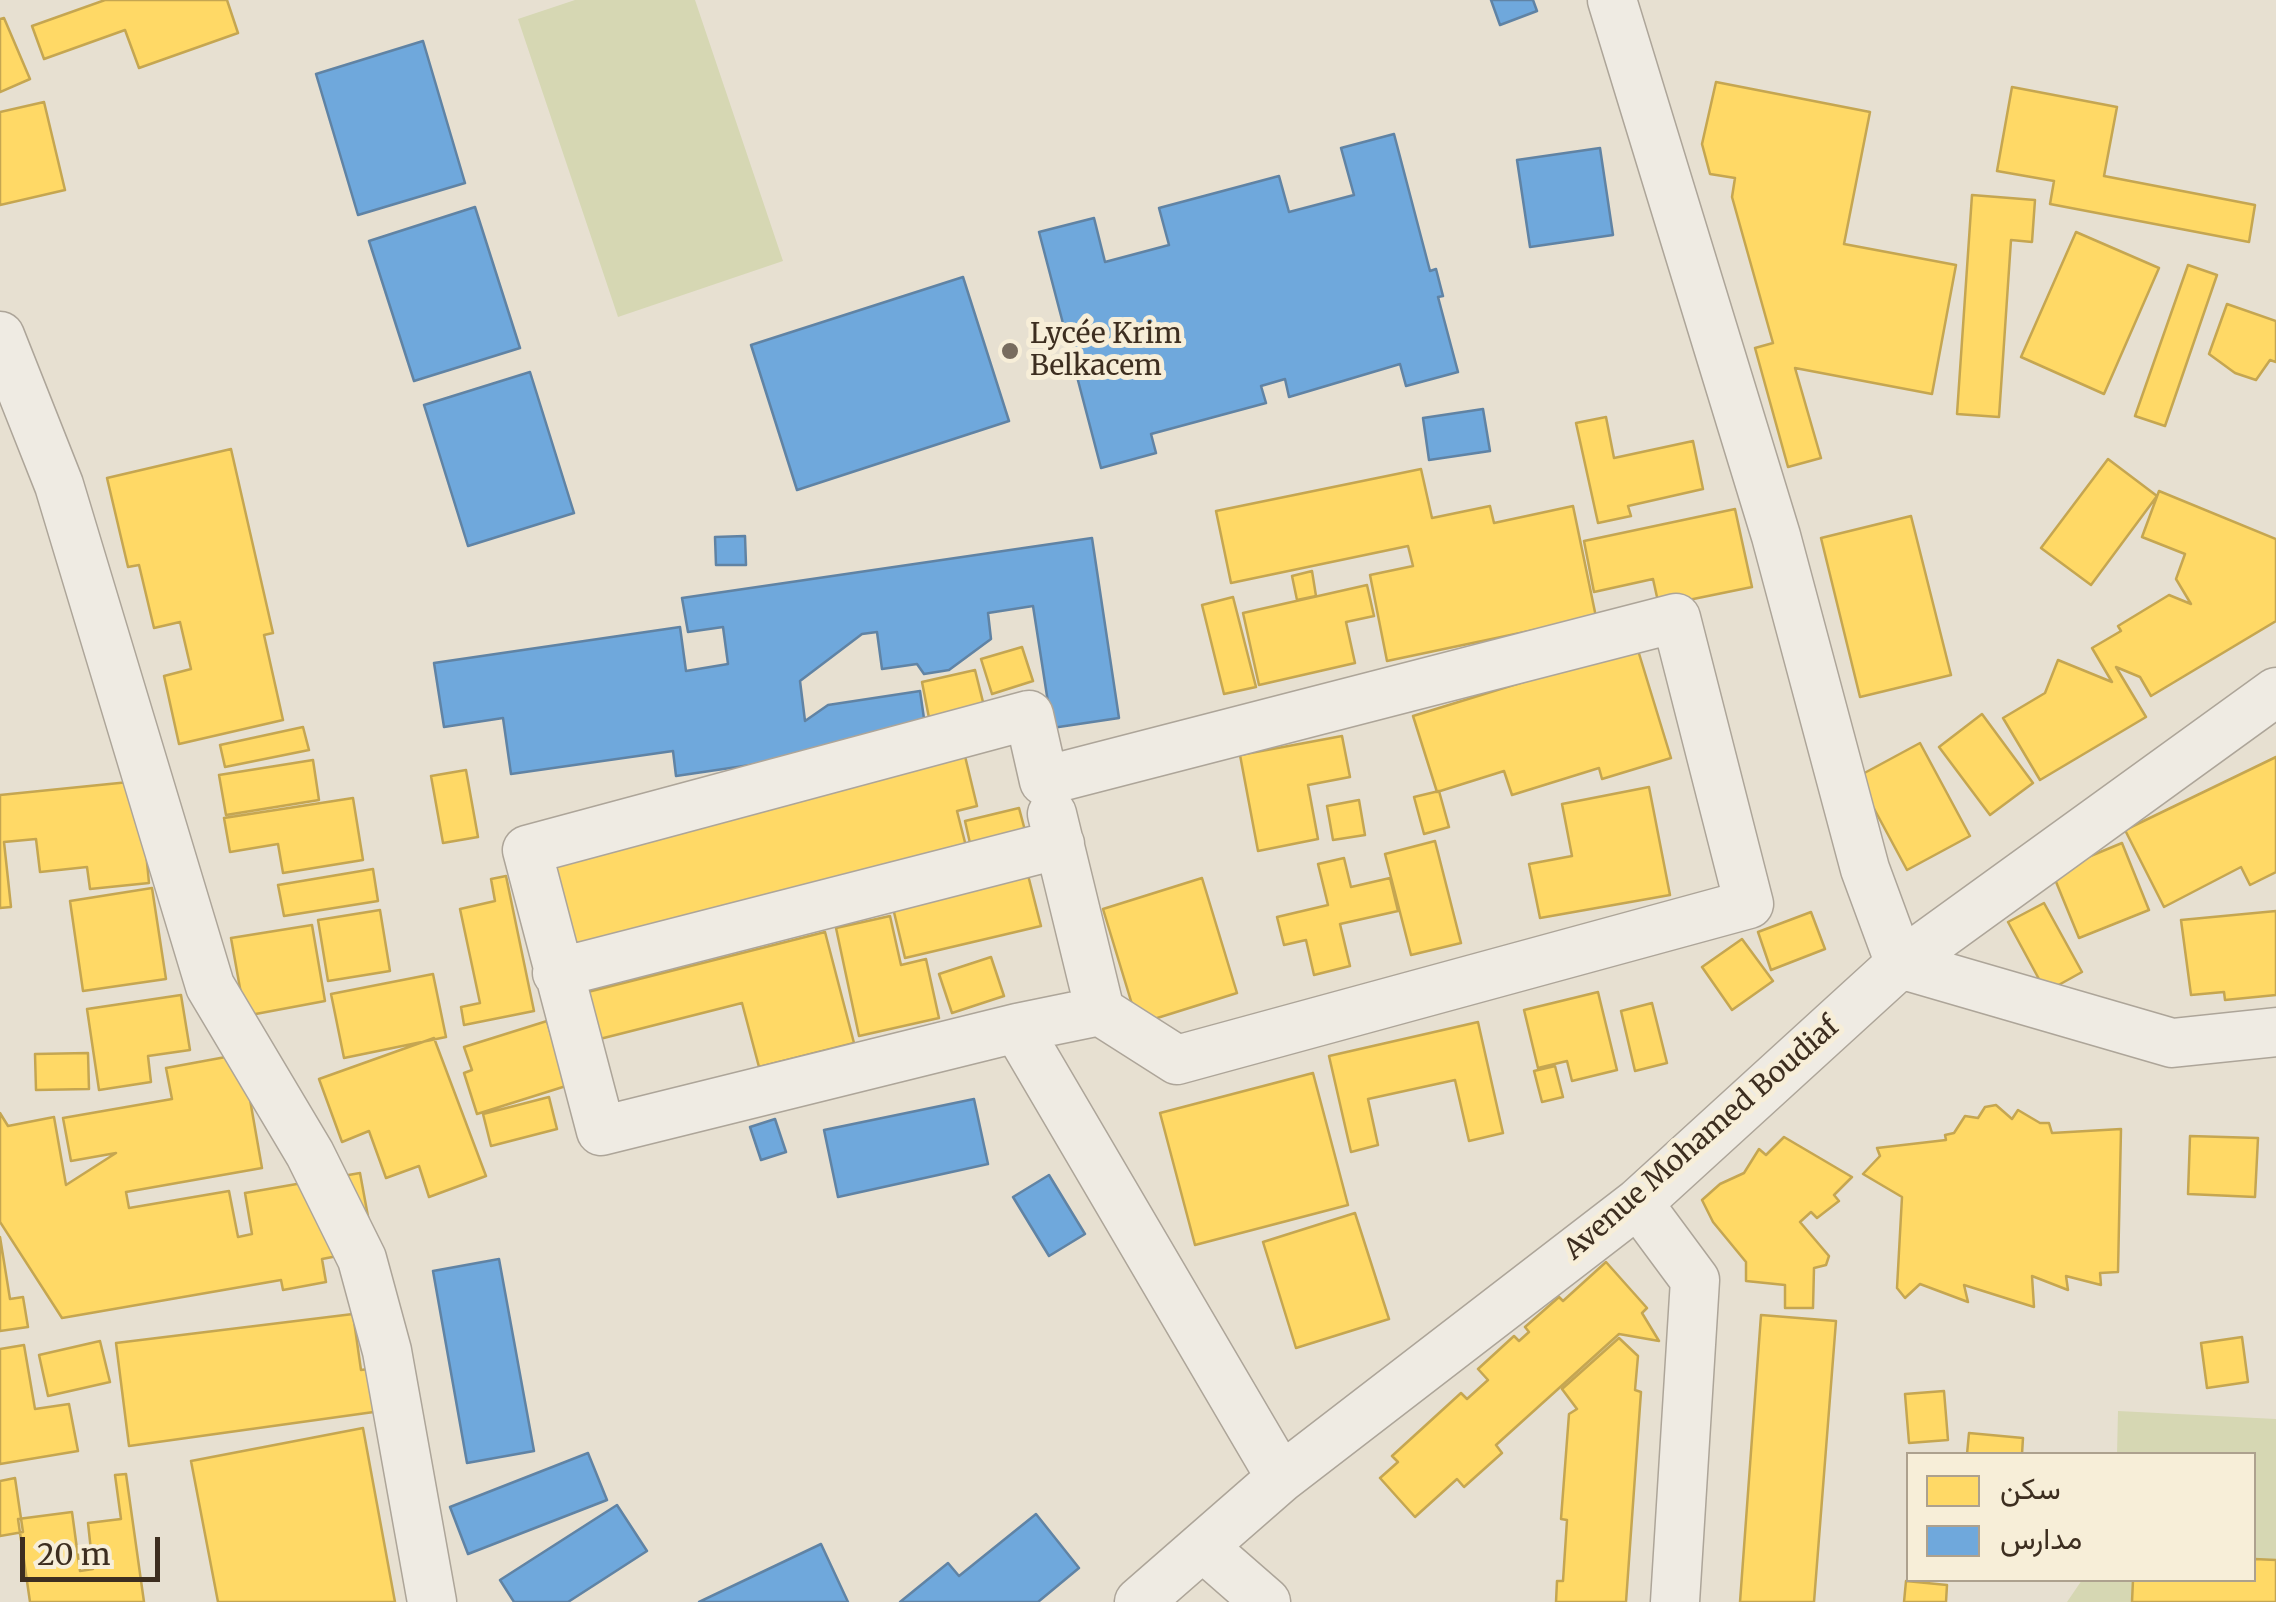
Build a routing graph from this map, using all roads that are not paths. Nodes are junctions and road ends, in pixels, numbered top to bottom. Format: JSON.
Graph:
{"nodes":[{"id":1,"x":1612,"y":0,"type":"edge"},
{"id":2,"x":0,"y":336,"type":"edge"},
{"id":3,"x":2276,"y":692,"type":"edge"},
{"id":4,"x":1044,"y":781,"type":"junction"},
{"id":5,"x":1060,"y":844,"type":"junction"},
{"id":6,"x":1900,"y":964,"type":"junction"},
{"id":7,"x":557,"y":973,"type":"junction"},
{"id":8,"x":1100,"y":1010,"type":"junction"},
{"id":9,"x":1016,"y":1028,"type":"junction"},
{"id":10,"x":2276,"y":1032,"type":"edge"},
{"id":11,"x":1638,"y":1203,"type":"junction"},
{"id":12,"x":1281,"y":1478,"type":"junction"},
{"id":13,"x":1203,"y":1547,"type":"junction"},
{"id":14,"x":432,"y":1602,"type":"edge"},
{"id":15,"x":1139,"y":1602,"type":"edge"},
{"id":16,"x":1266,"y":1602,"type":"edge"},
{"id":17,"x":1675,"y":1602,"type":"edge"}],
"edges":[{"from":1,"to":6,"type":"street"},
{"from":2,"to":14,"type":"street"},
{"from":3,"to":6,"type":"street","name":"Avenue Mohamed Boudiaf"},
{"from":4,"to":5,"type":"street"},
{"from":4,"to":7,"type":"street"},
{"from":4,"to":8,"type":"street"},
{"from":5,"to":7,"type":"street"},
{"from":5,"to":8,"type":"street"},
{"from":6,"to":10,"type":"street"},
{"from":6,"to":11,"type":"street","name":"Avenue Mohamed Boudiaf"},
{"from":7,"to":9,"type":"street"},
{"from":8,"to":9,"type":"street"},
{"from":9,"to":12,"type":"street"},
{"from":11,"to":12,"type":"street","name":"Avenue Mohamed Boudiaf"},
{"from":11,"to":17,"type":"street"},
{"from":12,"to":13,"type":"street","name":"Avenue Mohamed Boudiaf"},
{"from":13,"to":15,"type":"street","name":"Avenue Mohamed Boudiaf"},
{"from":13,"to":16,"type":"street"}]}
